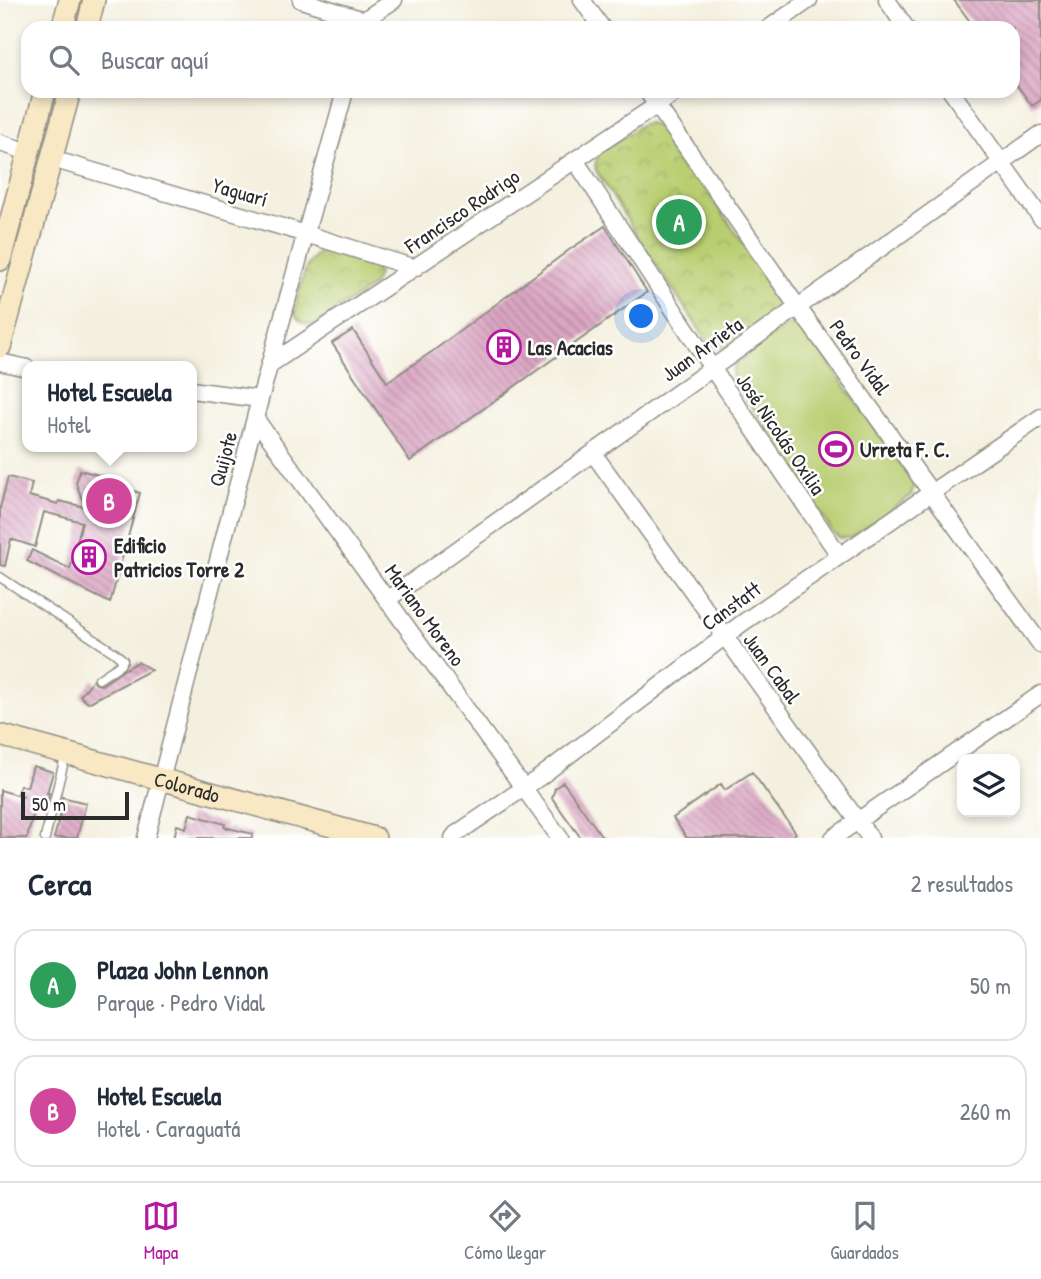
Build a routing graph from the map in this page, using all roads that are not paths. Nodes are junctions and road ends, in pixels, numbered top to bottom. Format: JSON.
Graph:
{"nodes":[{"id":1,"x":70,"y":0,"type":"edge"},
{"id":2,"x":94,"y":0,"type":"edge"},
{"id":3,"x":301,"y":0,"type":"edge"},
{"id":4,"x":369,"y":0,"type":"edge"},
{"id":5,"x":394,"y":0,"type":"edge"},
{"id":6,"x":582,"y":0,"type":"edge"},
{"id":7,"x":809,"y":0,"type":"edge"},
{"id":8,"x":887,"y":0,"type":"edge"},
{"id":9,"x":64,"y":21,"type":"edge"},
{"id":10,"x":89,"y":21,"type":"edge"},
{"id":11,"x":355,"y":21,"type":"edge"},
{"id":12,"x":364,"y":21,"type":"edge"},
{"id":13,"x":367,"y":21,"type":"edge"},
{"id":14,"x":597,"y":21,"type":"edge"},
{"id":15,"x":779,"y":21,"type":"edge"},
{"id":16,"x":901,"y":21,"type":"edge"},
{"id":17,"x":43,"y":98,"type":"edge"},
{"id":18,"x":68,"y":98,"type":"edge"},
{"id":19,"x":343,"y":98,"type":"edge"},
{"id":20,"x":652,"y":98,"type":"edge"},
{"id":21,"x":668,"y":98,"type":"edge"},
{"id":22,"x":956,"y":98,"type":"edge"},
{"id":23,"x":657,"y":105,"type":"junction"},
{"id":24,"x":1041,"y":134,"type":"edge"},
{"id":25,"x":0,"y":143,"type":"edge"},
{"id":26,"x":29,"y":152,"type":"junction"},
{"id":27,"x":52,"y":159,"type":"junction"},
{"id":28,"x":575,"y":160,"type":"junction"},
{"id":29,"x":1001,"y":162,"type":"junction"},
{"id":30,"x":1041,"y":218,"type":"edge"},
{"id":31,"x":306,"y":234,"type":"junction"},
{"id":32,"x":0,"y":260,"type":"edge"},
{"id":33,"x":415,"y":268,"type":"junction"},
{"id":34,"x":797,"y":306,"type":"junction"},
{"id":35,"x":0,"y":346,"type":"edge"},
{"id":36,"x":0,"y":362,"type":"edge"},
{"id":37,"x":269,"y":365,"type":"junction"},
{"id":38,"x":22,"y":367,"type":"edge"},
{"id":39,"x":712,"y":368,"type":"junction"},
{"id":40,"x":197,"y":391,"type":"edge"},
{"id":41,"x":260,"y":399,"type":"junction"},
{"id":42,"x":1041,"y":417,"type":"edge"},
{"id":43,"x":256,"y":418,"type":"junction"},
{"id":44,"x":593,"y":453,"type":"junction"},
{"id":45,"x":932,"y":492,"type":"junction"},
{"id":46,"x":839,"y":555,"type":"junction"},
{"id":47,"x":0,"y":577,"type":"edge"},
{"id":48,"x":388,"y":599,"type":"junction"},
{"id":49,"x":724,"y":637,"type":"junction"},
{"id":50,"x":1041,"y":645,"type":"edge"},
{"id":51,"x":99,"y":679,"type":"dead end"},
{"id":52,"x":1041,"y":694,"type":"edge"},
{"id":53,"x":0,"y":735,"type":"edge"},
{"id":54,"x":66,"y":753,"type":"junction"},
{"id":55,"x":161,"y":779,"type":"junction"},
{"id":56,"x":525,"y":788,"type":"junction"},
{"id":57,"x":858,"y":821,"type":"junction"},
{"id":58,"x":45,"y":838,"type":"edge"},
{"id":59,"x":146,"y":838,"type":"edge"},
{"id":60,"x":375,"y":838,"type":"edge"},
{"id":61,"x":453,"y":838,"type":"edge"},
{"id":62,"x":560,"y":838,"type":"edge"},
{"id":63,"x":833,"y":838,"type":"edge"},
{"id":64,"x":870,"y":838,"type":"edge"}],
"edges":[{"from":1,"to":9,"type":"main road"},
{"from":2,"to":10,"type":"main road"},
{"from":3,"to":11,"type":"street"},
{"from":4,"to":12,"type":"street"},
{"from":5,"to":13,"type":"street"},
{"from":6,"to":14,"type":"street"},
{"from":7,"to":15,"type":"street"},
{"from":8,"to":16,"type":"street"},
{"from":17,"to":26,"type":"main road"},
{"from":18,"to":27,"type":"main road"},
{"from":19,"to":31,"type":"street","name":"Quijote"},
{"from":20,"to":23,"type":"street","name":"Pedro Vidal"},
{"from":21,"to":23,"type":"street","name":"Francisco Rodrigo"},
{"from":22,"to":29,"type":"street"},
{"from":23,"to":28,"type":"street","name":"Francisco Rodrigo"},
{"from":23,"to":34,"type":"street","name":"Pedro Vidal"},
{"from":24,"to":29,"type":"street","name":"Juan Arrieta"},
{"from":25,"to":26,"type":"street"},
{"from":26,"to":32,"type":"main road"},
{"from":27,"to":31,"type":"street","name":"Yaguarí"},
{"from":27,"to":35,"type":"main road"},
{"from":28,"to":33,"type":"street","name":"Francisco Rodrigo"},
{"from":28,"to":39,"type":"street","name":"José Nicolás Oxilia"},
{"from":29,"to":30,"type":"street"},
{"from":29,"to":34,"type":"street","name":"Juan Arrieta"},
{"from":31,"to":33,"type":"street","name":"Yaguarí"},
{"from":31,"to":37,"type":"street","name":"Quijote"},
{"from":33,"to":37,"type":"street","name":"Francisco Rodrigo"},
{"from":34,"to":39,"type":"street","name":"Juan Arrieta"},
{"from":34,"to":45,"type":"street","name":"Pedro Vidal"},
{"from":36,"to":38,"type":"street"},
{"from":37,"to":41,"type":"street","name":"Quijote"},
{"from":39,"to":44,"type":"street","name":"Juan Arrieta"},
{"from":39,"to":46,"type":"street","name":"José Nicolás Oxilia"},
{"from":40,"to":41,"type":"street"},
{"from":41,"to":43,"type":"street","name":"Quijote"},
{"from":42,"to":45,"type":"street","name":"Canstatt"},
{"from":43,"to":48,"type":"street","name":"Mariano Moreno"},
{"from":43,"to":55,"type":"street","name":"Quijote"},
{"from":44,"to":48,"type":"street","name":"Juan Arrieta"},
{"from":44,"to":49,"type":"street","name":"Juan Cabal"},
{"from":45,"to":46,"type":"street","name":"Canstatt"},
{"from":45,"to":50,"type":"street","name":"Pedro Vidal"},
{"from":46,"to":49,"type":"street","name":"Canstatt"},
{"from":47,"to":51,"type":"lane"},
{"from":48,"to":56,"type":"street","name":"Mariano Moreno"},
{"from":49,"to":56,"type":"street","name":"Canstatt"},
{"from":49,"to":57,"type":"street","name":"Juan Cabal"},
{"from":52,"to":57,"type":"street"},
{"from":53,"to":54,"type":"main road","name":"Colorado"},
{"from":54,"to":55,"type":"main road","name":"Colorado"},
{"from":54,"to":58,"type":"lane"},
{"from":55,"to":59,"type":"street","name":"Quijote"},
{"from":55,"to":60,"type":"main road","name":"Colorado"},
{"from":56,"to":61,"type":"street","name":"Canstatt"},
{"from":56,"to":62,"type":"street","name":"Mariano Moreno"},
{"from":57,"to":63,"type":"street"},
{"from":57,"to":64,"type":"street","name":"Juan Cabal"}]}
